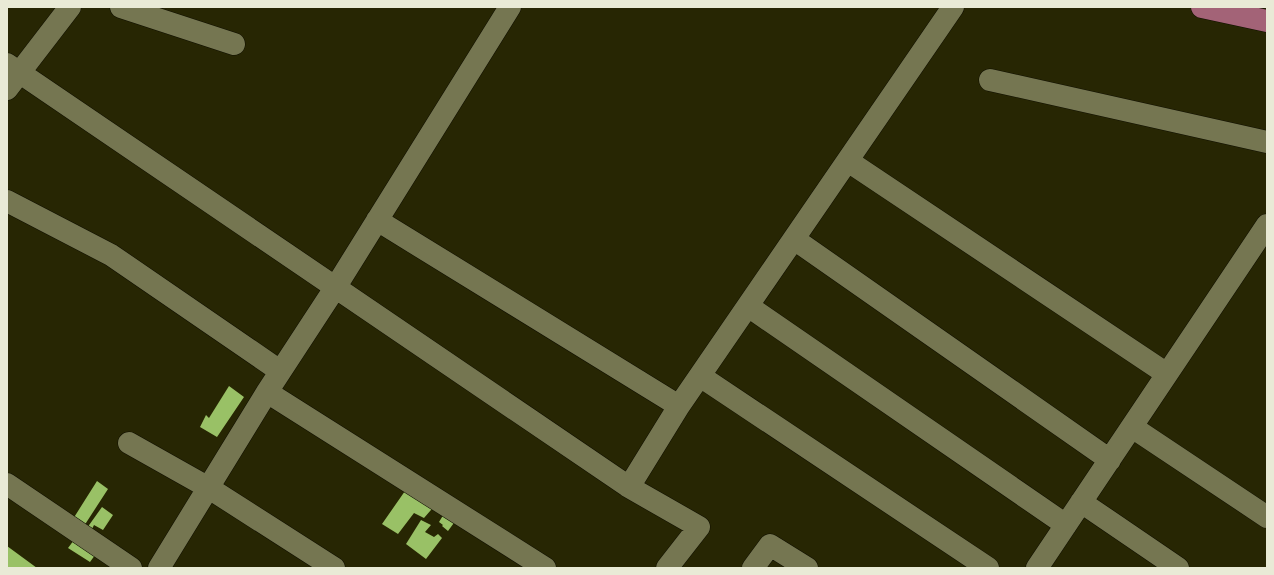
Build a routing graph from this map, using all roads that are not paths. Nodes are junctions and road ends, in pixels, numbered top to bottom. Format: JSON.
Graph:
{"nodes":[{"id":1,"x":70,"y":7,"type":"edge"},
{"id":2,"x":121,"y":7,"type":"edge"},
{"id":3,"x":510,"y":7,"type":"edge"},
{"id":4,"x":953,"y":7,"type":"edge"},
{"id":5,"x":1215,"y":8,"type":"edge"},
{"id":6,"x":1267,"y":21,"type":"edge"},
{"id":7,"x":234,"y":44,"type":"dead end"},
{"id":8,"x":11,"y":75,"type":"edge"},
{"id":9,"x":990,"y":80,"type":"dead end"},
{"id":10,"x":1267,"y":142,"type":"edge"},
{"id":11,"x":848,"y":161,"type":"junction"},
{"id":12,"x":7,"y":201,"type":"edge"},
{"id":13,"x":377,"y":220,"type":"junction"},
{"id":14,"x":1267,"y":225,"type":"edge"},
{"id":15,"x":794,"y":239,"type":"junction"},
{"id":16,"x":335,"y":288,"type":"junction"},
{"id":17,"x":748,"y":306,"type":"junction"},
{"id":18,"x":280,"y":371,"type":"junction"},
{"id":19,"x":1167,"y":374,"type":"junction"},
{"id":20,"x":700,"y":376,"type":"junction"},
{"id":21,"x":267,"y":392,"type":"junction"},
{"id":22,"x":679,"y":406,"type":"junction"},
{"id":23,"x":1132,"y":427,"type":"junction"},
{"id":24,"x":129,"y":443,"type":"dead end"},
{"id":25,"x":1110,"y":460,"type":"junction"},
{"id":26,"x":7,"y":484,"type":"edge"},
{"id":27,"x":629,"y":487,"type":"junction"},
{"id":28,"x":209,"y":488,"type":"junction"},
{"id":29,"x":1081,"y":502,"type":"junction"},
{"id":30,"x":1267,"y":517,"type":"edge"},
{"id":31,"x":1066,"y":525,"type":"junction"},
{"id":32,"x":130,"y":568,"type":"edge"},
{"id":33,"x":159,"y":568,"type":"edge"},
{"id":34,"x":334,"y":568,"type":"edge"},
{"id":35,"x":545,"y":568,"type":"edge"},
{"id":36,"x":667,"y":568,"type":"edge"},
{"id":37,"x":753,"y":568,"type":"edge"},
{"id":38,"x":807,"y":568,"type":"edge"},
{"id":39,"x":988,"y":568,"type":"edge"},
{"id":40,"x":1037,"y":568,"type":"edge"},
{"id":41,"x":1178,"y":568,"type":"edge"}],
"edges":[{"from":1,"to":8,"type":"street"},
{"from":2,"to":7,"type":"street"},
{"from":3,"to":13,"type":"street"},
{"from":4,"to":11,"type":"street"},
{"from":5,"to":6,"type":"main road"},
{"from":8,"to":16,"type":"street"},
{"from":9,"to":10,"type":"street"},
{"from":11,"to":15,"type":"street"},
{"from":11,"to":19,"type":"street"},
{"from":12,"to":18,"type":"street"},
{"from":13,"to":16,"type":"street"},
{"from":13,"to":22,"type":"street"},
{"from":14,"to":19,"type":"street"},
{"from":15,"to":17,"type":"street"},
{"from":15,"to":25,"type":"street"},
{"from":16,"to":18,"type":"street"},
{"from":16,"to":27,"type":"street"},
{"from":17,"to":20,"type":"street"},
{"from":17,"to":31,"type":"street"},
{"from":18,"to":21,"type":"street"},
{"from":19,"to":23,"type":"street"},
{"from":20,"to":22,"type":"street"},
{"from":20,"to":39,"type":"street"},
{"from":21,"to":28,"type":"street"},
{"from":21,"to":35,"type":"street"},
{"from":22,"to":27,"type":"street"},
{"from":23,"to":25,"type":"street"},
{"from":23,"to":30,"type":"street"},
{"from":24,"to":28,"type":"street"},
{"from":25,"to":29,"type":"street"},
{"from":26,"to":32,"type":"street"},
{"from":27,"to":36,"type":"street"},
{"from":28,"to":33,"type":"street"},
{"from":28,"to":34,"type":"street"},
{"from":29,"to":31,"type":"street"},
{"from":29,"to":41,"type":"street"},
{"from":31,"to":40,"type":"street"},
{"from":37,"to":38,"type":"street"}]}
